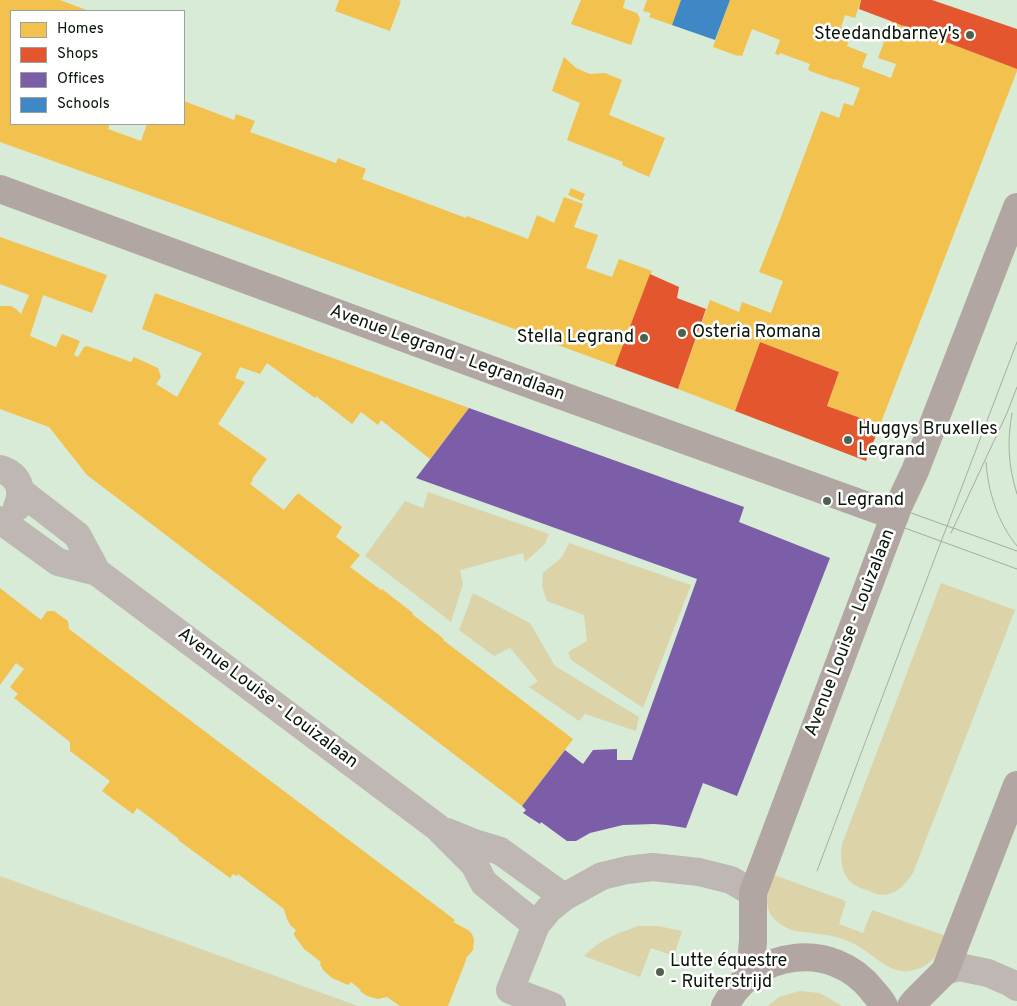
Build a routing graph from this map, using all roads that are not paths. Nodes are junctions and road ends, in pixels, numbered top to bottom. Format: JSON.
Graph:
{"nodes":[{"id":1,"x":0,"y":189,"type":"edge"},
{"id":2,"x":1017,"y":206,"type":"edge"},
{"id":3,"x":0,"y":469,"type":"edge"},
{"id":4,"x":20,"y":490,"type":"junction"},
{"id":5,"x":895,"y":516,"type":"junction"},
{"id":6,"x":0,"y":519,"type":"edge"},
{"id":7,"x":97,"y":572,"type":"junction"},
{"id":8,"x":1017,"y":784,"type":"edge"},
{"id":9,"x":436,"y":827,"type":"junction"},
{"id":10,"x":753,"y":893,"type":"junction"},
{"id":11,"x":564,"y":897,"type":"junction"},
{"id":12,"x":536,"y":924,"type":"junction"},
{"id":13,"x":945,"y":972,"type":"junction"},
{"id":14,"x":750,"y":975,"type":"junction"},
{"id":15,"x":1017,"y":987,"type":"edge"},
{"id":16,"x":552,"y":1006,"type":"edge"},
{"id":17,"x":726,"y":1006,"type":"edge"},
{"id":18,"x":884,"y":1006,"type":"edge"},
{"id":19,"x":911,"y":1006,"type":"edge"}],
"edges":[{"from":1,"to":5,"type":"main road","name":"Avenue Legrand - Legrandlaan"},
{"from":2,"to":5,"type":"main road","name":"Avenue Louise - Louizalaan"},
{"from":3,"to":4,"type":"street","name":"Avenue Louise - Louizalaan"},
{"from":4,"to":6,"type":"street","name":"Avenue Louise - Louizalaan"},
{"from":4,"to":7,"type":"street","name":"Avenue Louise - Louizalaan"},
{"from":5,"to":10,"type":"main road","name":"Avenue Louise - Louizalaan"},
{"from":6,"to":7,"type":"street","name":"Avenue Louise - Louizalaan"},
{"from":7,"to":9,"type":"street","name":"Avenue Louise - Louizalaan"},
{"from":8,"to":13,"type":"main road"},
{"from":9,"to":11,"type":"street","name":"Avenue Louise - Louizalaan"},
{"from":9,"to":12,"type":"street","name":"Avenue Louise - Louizalaan"},
{"from":10,"to":11,"type":"street"},
{"from":10,"to":14,"type":"main road","name":"Avenue Louise - Louizalaan"},
{"from":11,"to":12,"type":"street"},
{"from":12,"to":16,"type":"street"},
{"from":13,"to":15,"type":"street"},
{"from":13,"to":19,"type":"main road"},
{"from":14,"to":17,"type":"main road"},
{"from":14,"to":18,"type":"main road"}]}
